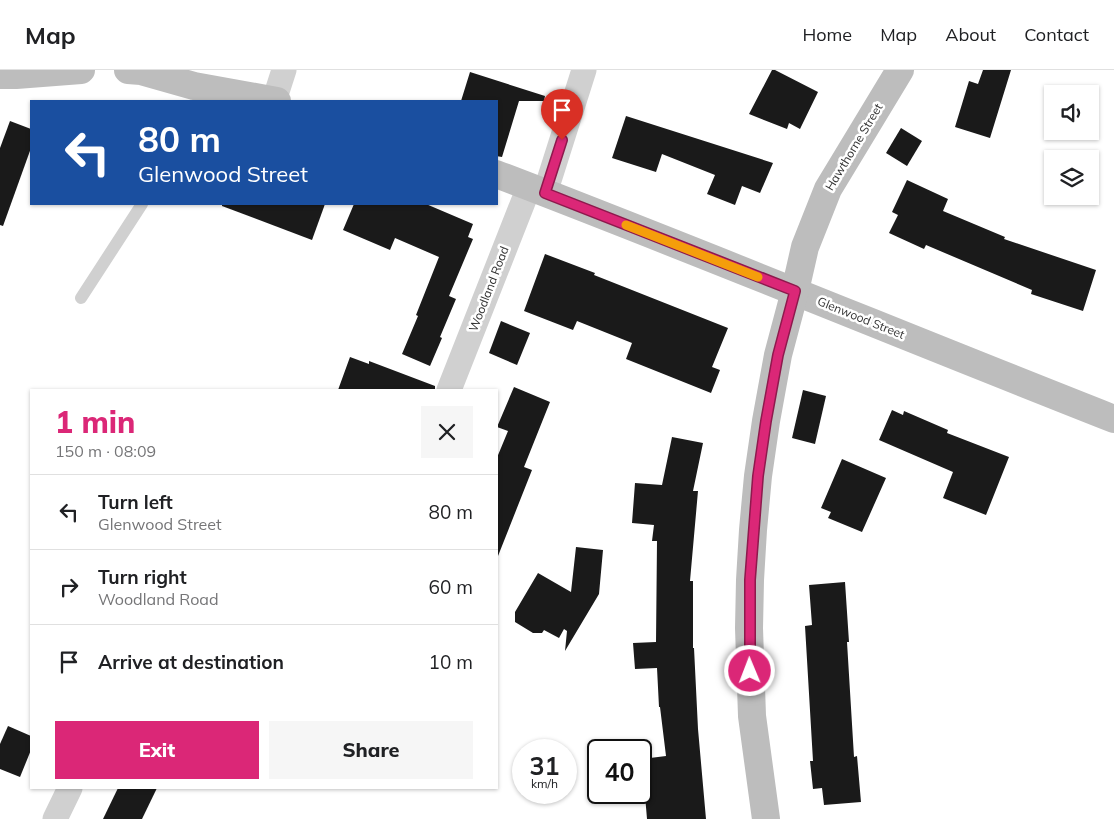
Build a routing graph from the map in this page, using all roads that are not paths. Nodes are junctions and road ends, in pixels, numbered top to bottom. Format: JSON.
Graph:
{"nodes":[{"id":1,"x":81,"y":70,"type":"edge"},
{"id":2,"x":137,"y":70,"type":"edge"},
{"id":3,"x":284,"y":70,"type":"edge"},
{"id":4,"x":584,"y":70,"type":"edge"},
{"id":5,"x":900,"y":70,"type":"edge"},
{"id":6,"x":0,"y":75,"type":"edge"},
{"id":7,"x":191,"y":94,"type":"edge"},
{"id":8,"x":263,"y":100,"type":"edge"},
{"id":9,"x":275,"y":100,"type":"edge"},
{"id":10,"x":498,"y":175,"type":"edge"},
{"id":11,"x":537,"y":190,"type":"junction"},
{"id":12,"x":141,"y":205,"type":"edge"},
{"id":13,"x":795,"y":291,"type":"junction"},
{"id":14,"x":81,"y":298,"type":"dead end"},
{"id":15,"x":449,"y":389,"type":"edge"},
{"id":16,"x":1114,"y":419,"type":"edge"},
{"id":17,"x":70,"y":789,"type":"edge"},
{"id":18,"x":55,"y":819,"type":"edge"},
{"id":19,"x":766,"y":819,"type":"edge"}],
"edges":[{"from":1,"to":6,"type":"street"},
{"from":2,"to":7,"type":"street"},
{"from":3,"to":9,"type":"street"},
{"from":4,"to":11,"type":"street","name":"Woodland Road"},
{"from":5,"to":13,"type":"street","name":"Hawthorne Street"},
{"from":7,"to":8,"type":"street"},
{"from":10,"to":11,"type":"street","name":"Glenwood Street"},
{"from":11,"to":13,"type":"street","name":"Glenwood Street"},
{"from":11,"to":15,"type":"street","name":"Woodland Road"},
{"from":12,"to":14,"type":"lane"},
{"from":13,"to":16,"type":"street","name":"Glenwood Street"},
{"from":13,"to":19,"type":"street","name":"Hawthorne Street"},
{"from":17,"to":18,"type":"street"}]}
